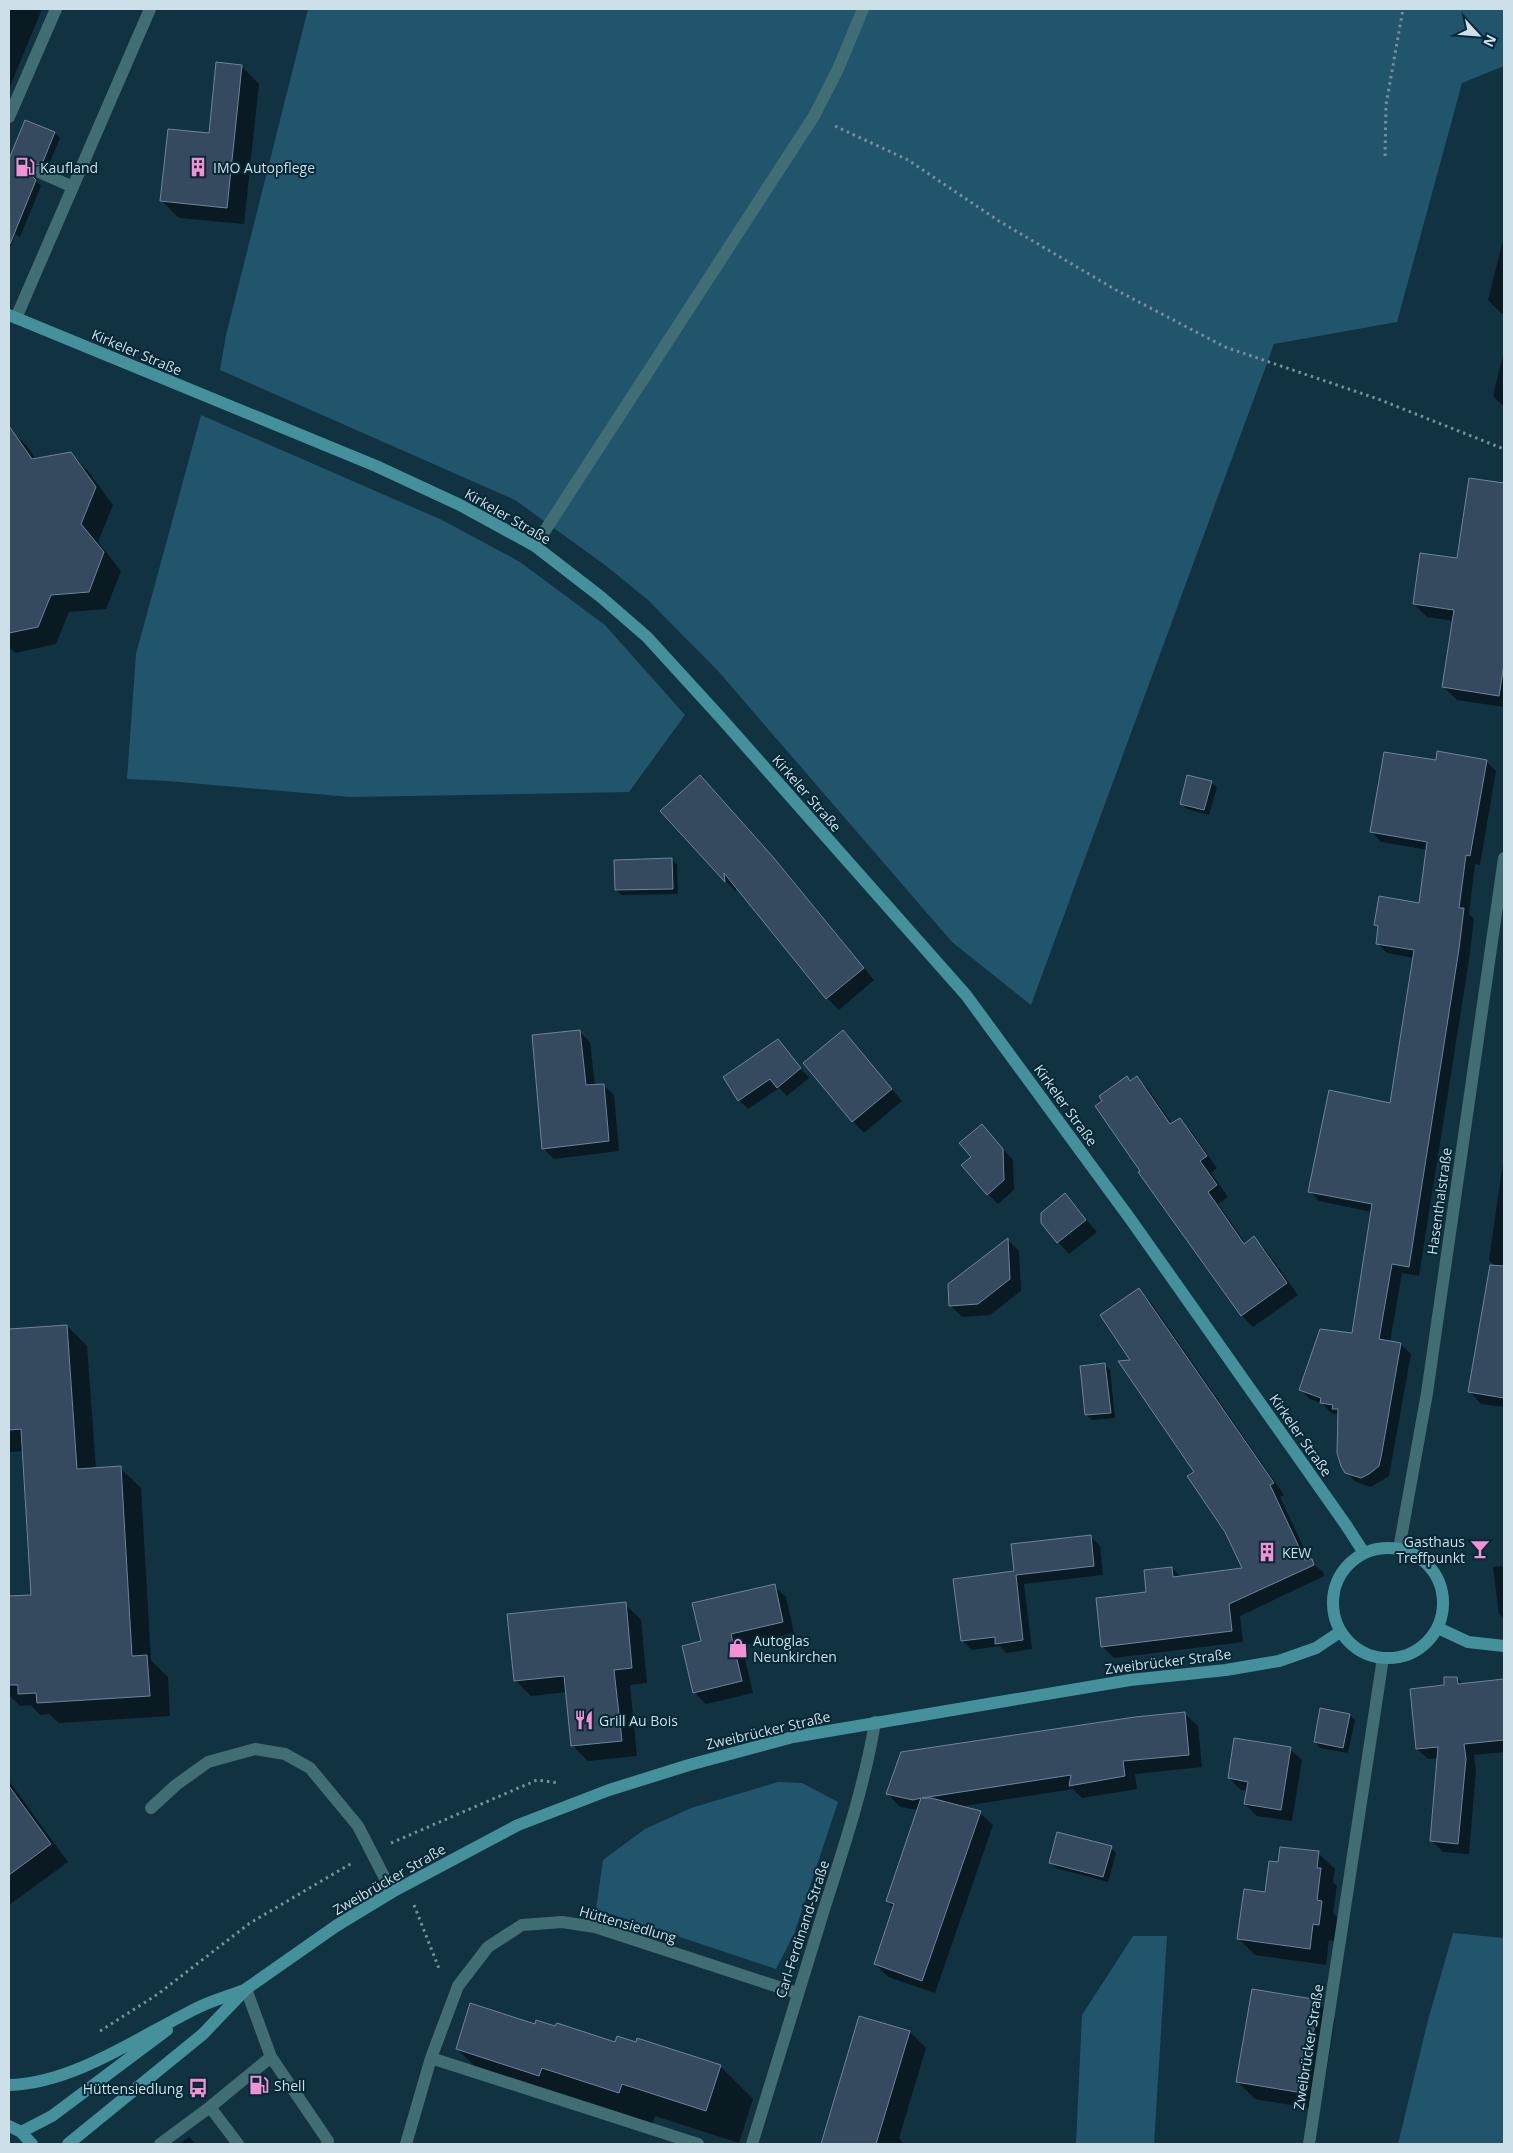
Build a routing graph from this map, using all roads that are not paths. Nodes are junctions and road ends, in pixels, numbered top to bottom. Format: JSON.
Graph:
{"nodes":[{"id":1,"x":56,"y":9,"type":"edge"},
{"id":2,"x":150,"y":9,"type":"edge"},
{"id":3,"x":863,"y":9,"type":"edge"},
{"id":4,"x":9,"y":117,"type":"edge"},
{"id":5,"x":39,"y":172,"type":"dead end"},
{"id":6,"x":73,"y":187,"type":"junction"},
{"id":7,"x":13,"y":316,"type":"edge"},
{"id":8,"x":535,"y":546,"type":"junction"},
{"id":9,"x":1504,"y":858,"type":"edge"},
{"id":10,"x":1399,"y":1549,"type":"junction"},
{"id":11,"x":1364,"y":1553,"type":"junction"},
{"id":12,"x":1438,"y":1628,"type":"junction"},
{"id":13,"x":1340,"y":1632,"type":"junction"},
{"id":14,"x":1504,"y":1646,"type":"edge"},
{"id":15,"x":1383,"y":1658,"type":"junction"},
{"id":16,"x":875,"y":1722,"type":"junction"},
{"id":17,"x":151,"y":1808,"type":"dead end"},
{"id":18,"x":392,"y":1892,"type":"junction"},
{"id":19,"x":246,"y":1989,"type":"junction"},
{"id":20,"x":797,"y":1993,"type":"junction"},
{"id":21,"x":197,"y":2008,"type":"junction"},
{"id":22,"x":271,"y":2057,"type":"junction"},
{"id":23,"x":430,"y":2058,"type":"junction"},
{"id":24,"x":9,"y":2085,"type":"edge"},
{"id":25,"x":210,"y":2107,"type":"junction"},
{"id":26,"x":9,"y":2126,"type":"edge"},
{"id":27,"x":21,"y":2132,"type":"junction"},
{"id":28,"x":32,"y":2144,"type":"edge"},
{"id":29,"x":68,"y":2144,"type":"edge"},
{"id":30,"x":160,"y":2144,"type":"edge"},
{"id":31,"x":238,"y":2144,"type":"edge"},
{"id":32,"x":327,"y":2144,"type":"edge"},
{"id":33,"x":406,"y":2144,"type":"edge"},
{"id":34,"x":698,"y":2144,"type":"edge"},
{"id":35,"x":752,"y":2144,"type":"edge"},
{"id":36,"x":1309,"y":2144,"type":"edge"}],
"edges":[{"from":1,"to":4,"type":"street"},
{"from":2,"to":6,"type":"street"},
{"from":3,"to":8,"type":"street"},
{"from":5,"to":6,"type":"street"},
{"from":6,"to":7,"type":"street"},
{"from":7,"to":8,"type":"main road","name":"Kirkeler Straße"},
{"from":8,"to":11,"type":"main road","name":"Kirkeler Straße"},
{"from":9,"to":10,"type":"street","name":"Hasenthalstraße"},
{"from":10,"to":11,"type":"main road"},
{"from":10,"to":12,"type":"main road"},
{"from":11,"to":13,"type":"main road"},
{"from":12,"to":14,"type":"main road"},
{"from":12,"to":15,"type":"main road"},
{"from":13,"to":15,"type":"main road"},
{"from":13,"to":16,"type":"main road","name":"Zweibrücker Straße"},
{"from":15,"to":36,"type":"street","name":"Zweibrücker Straße"},
{"from":16,"to":18,"type":"main road","name":"Zweibrücker Straße"},
{"from":16,"to":20,"type":"street","name":"Carl-Ferdinand-Straße"},
{"from":17,"to":18,"type":"street"},
{"from":18,"to":19,"type":"main road","name":"Zweibrücker Straße"},
{"from":19,"to":21,"type":"main road","name":"Zweibrücker Straße"},
{"from":19,"to":22,"type":"street"},
{"from":19,"to":29,"type":"main road","name":"Zweibrücker Straße"},
{"from":20,"to":23,"type":"street","name":"Hüttensiedlung"},
{"from":20,"to":35,"type":"street","name":"Carl-Ferdinand-Straße"},
{"from":21,"to":24,"type":"main road","name":"Zweibrücker Straße"},
{"from":21,"to":27,"type":"main road","name":"Zweibrücker Straße"},
{"from":22,"to":25,"type":"street"},
{"from":22,"to":32,"type":"street"},
{"from":23,"to":33,"type":"street","name":"Hüttensiedlung"},
{"from":23,"to":34,"type":"street"},
{"from":25,"to":30,"type":"street"},
{"from":25,"to":31,"type":"street"},
{"from":26,"to":27,"type":"main road"},
{"from":27,"to":28,"type":"main road"}]}
